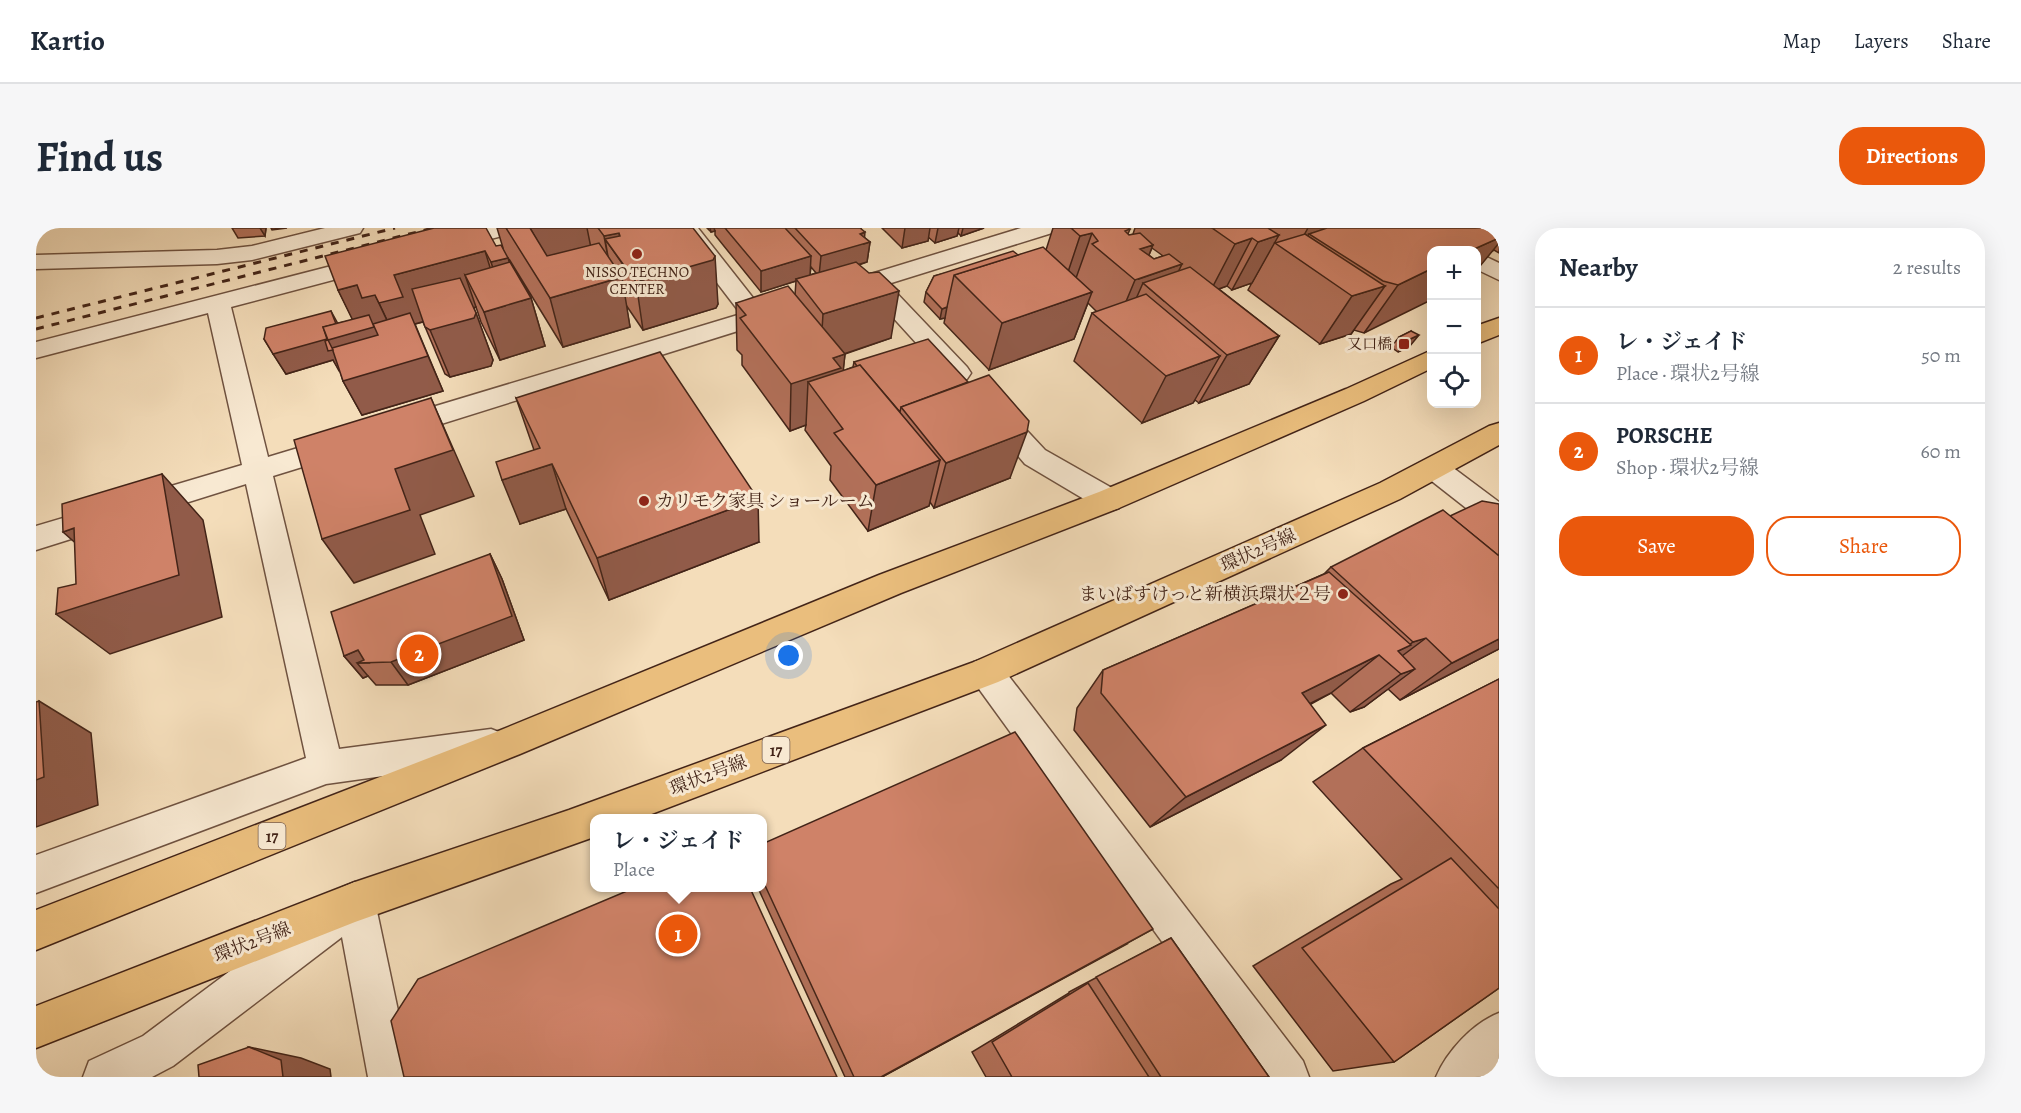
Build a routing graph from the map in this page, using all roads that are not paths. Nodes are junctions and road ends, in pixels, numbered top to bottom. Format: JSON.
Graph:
{"nodes":[{"id":1,"x":352,"y":228,"type":"edge"},
{"id":2,"x":506,"y":228,"type":"edge"},
{"id":3,"x":686,"y":228,"type":"edge"},
{"id":4,"x":1044,"y":228,"type":"edge"},
{"id":5,"x":425,"y":249,"type":"edge"},
{"id":6,"x":391,"y":258,"type":"edge"},
{"id":7,"x":36,"y":262,"type":"edge"},
{"id":8,"x":1481,"y":263,"type":"edge"},
{"id":9,"x":1499,"y":273,"type":"edge"},
{"id":10,"x":873,"y":281,"type":"junction"},
{"id":11,"x":218,"y":303,"type":"junction"},
{"id":12,"x":756,"y":317,"type":"junction"},
{"id":13,"x":1499,"y":326,"type":"edge"},
{"id":14,"x":1481,"y":334,"type":"edge"},
{"id":15,"x":36,"y":350,"type":"edge"},
{"id":16,"x":1427,"y":360,"type":"edge"},
{"id":17,"x":1499,"y":433,"type":"edge"},
{"id":18,"x":1434,"y":468,"type":"junction"},
{"id":19,"x":257,"y":471,"type":"junction"},
{"id":20,"x":1109,"y":500,"type":"junction"},
{"id":21,"x":1499,"y":518,"type":"edge"},
{"id":22,"x":36,"y":538,"type":"edge"},
{"id":23,"x":986,"y":672,"type":"junction"},
{"id":24,"x":508,"y":743,"type":"junction"},
{"id":25,"x":326,"y":767,"type":"junction"},
{"id":26,"x":606,"y":814,"type":"edge"},
{"id":27,"x":590,"y":820,"type":"edge"},
{"id":28,"x":36,"y":874,"type":"edge"},
{"id":29,"x":355,"y":902,"type":"junction"},
{"id":30,"x":36,"y":930,"type":"edge"},
{"id":31,"x":36,"y":1027,"type":"edge"},
{"id":32,"x":1499,"y":1034,"type":"edge"},
{"id":33,"x":105,"y":1077,"type":"edge"},
{"id":34,"x":390,"y":1077,"type":"edge"},
{"id":35,"x":1287,"y":1077,"type":"edge"},
{"id":36,"x":1458,"y":1077,"type":"edge"}],
"edges":[{"from":1,"to":7,"type":"street"},
{"from":2,"to":5,"type":"street"},
{"from":3,"to":12,"type":"street"},
{"from":4,"to":10,"type":"street"},
{"from":6,"to":11,"type":"street"},
{"from":8,"to":9,"type":"street"},
{"from":10,"to":12,"type":"street"},
{"from":10,"to":20,"type":"street"},
{"from":11,"to":15,"type":"street"},
{"from":11,"to":19,"type":"street"},
{"from":12,"to":19,"type":"street"},
{"from":13,"to":14,"type":"main road"},
{"from":16,"to":20,"type":"main road","number":"17"},
{"from":17,"to":18,"type":"main road","name":"環状2号線","number":"17"},
{"from":18,"to":21,"type":"street"},
{"from":18,"to":23,"type":"main road","name":"環状2号線","number":"17"},
{"from":19,"to":22,"type":"street"},
{"from":19,"to":25,"type":"street"},
{"from":20,"to":24,"type":"main road","number":"17"},
{"from":23,"to":26,"type":"main road","name":"環状2号線","number":"17"},
{"from":23,"to":35,"type":"street"},
{"from":24,"to":25,"type":"street"},
{"from":24,"to":30,"type":"main road","number":"17"},
{"from":25,"to":28,"type":"street"},
{"from":27,"to":29,"type":"main road","name":"環状2号線","number":"17"},
{"from":29,"to":31,"type":"main road","name":"環状2号線","number":"17"},
{"from":29,"to":33,"type":"street"},
{"from":29,"to":34,"type":"street"},
{"from":32,"to":36,"type":"street"}]}
